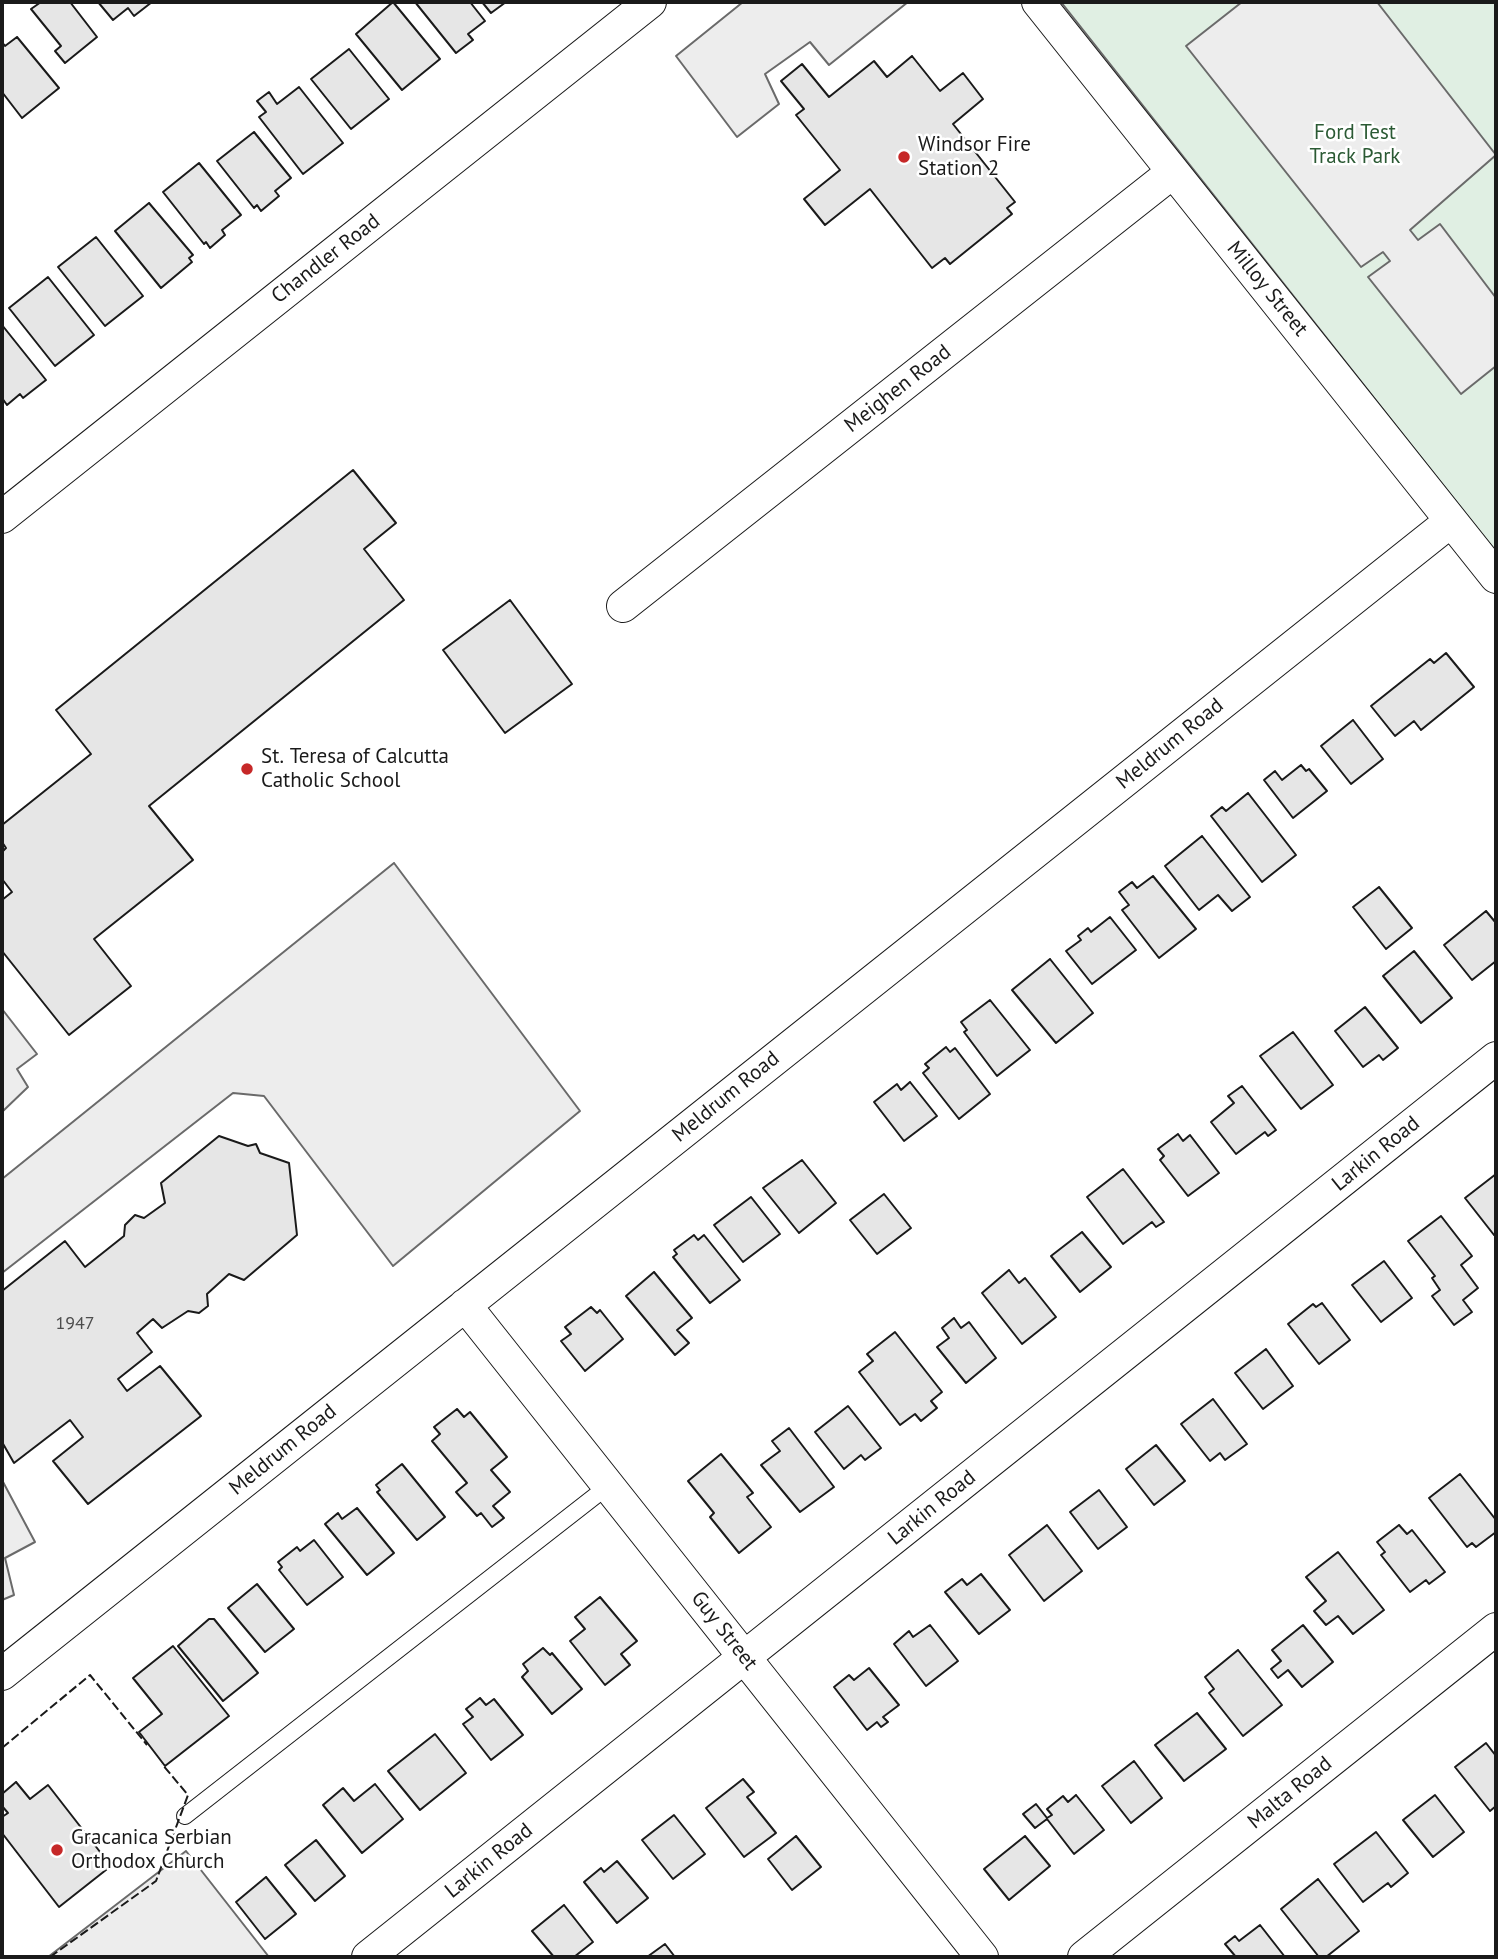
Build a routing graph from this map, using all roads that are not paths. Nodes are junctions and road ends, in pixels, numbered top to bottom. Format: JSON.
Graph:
{"nodes":[{"id":1,"x":650,"y":2,"type":"edge"},
{"id":2,"x":1038,"y":2,"type":"edge"},
{"id":3,"x":1173,"y":172,"type":"junction"},
{"id":4,"x":2,"y":517,"type":"edge"},
{"id":5,"x":1451,"y":521,"type":"junction"},
{"id":6,"x":1496,"y":577,"type":"edge"},
{"id":7,"x":623,"y":606,"type":"dead end"},
{"id":8,"x":1496,"y":1058,"type":"edge"},
{"id":9,"x":465,"y":1305,"type":"junction"},
{"id":10,"x":608,"y":1486,"type":"junction"},
{"id":11,"x":1496,"y":1629,"type":"edge"},
{"id":12,"x":744,"y":1657,"type":"junction"},
{"id":13,"x":2,"y":1674,"type":"edge"},
{"id":14,"x":185,"y":1816,"type":"dead end"},
{"id":15,"x":383,"y":1953,"type":"edge"},
{"id":16,"x":982,"y":1957,"type":"edge"},
{"id":17,"x":1084,"y":1957,"type":"edge"}],
"edges":[{"from":1,"to":4,"type":"street","name":"Chandler Road"},
{"from":2,"to":3,"type":"street","name":"Milloy Street"},
{"from":3,"to":5,"type":"street","name":"Milloy Street"},
{"from":3,"to":7,"type":"street","name":"Meighen Road"},
{"from":5,"to":6,"type":"street","name":"Milloy Street"},
{"from":5,"to":9,"type":"street","name":"Meldrum Road"},
{"from":8,"to":12,"type":"street","name":"Larkin Road"},
{"from":9,"to":10,"type":"street","name":"Guy Street"},
{"from":9,"to":13,"type":"street","name":"Meldrum Road"},
{"from":10,"to":12,"type":"street","name":"Guy Street"},
{"from":10,"to":14,"type":"lane"},
{"from":11,"to":17,"type":"street","name":"Malta Road"},
{"from":12,"to":15,"type":"street","name":"Larkin Road"},
{"from":12,"to":16,"type":"street","name":"Guy Street"}]}
